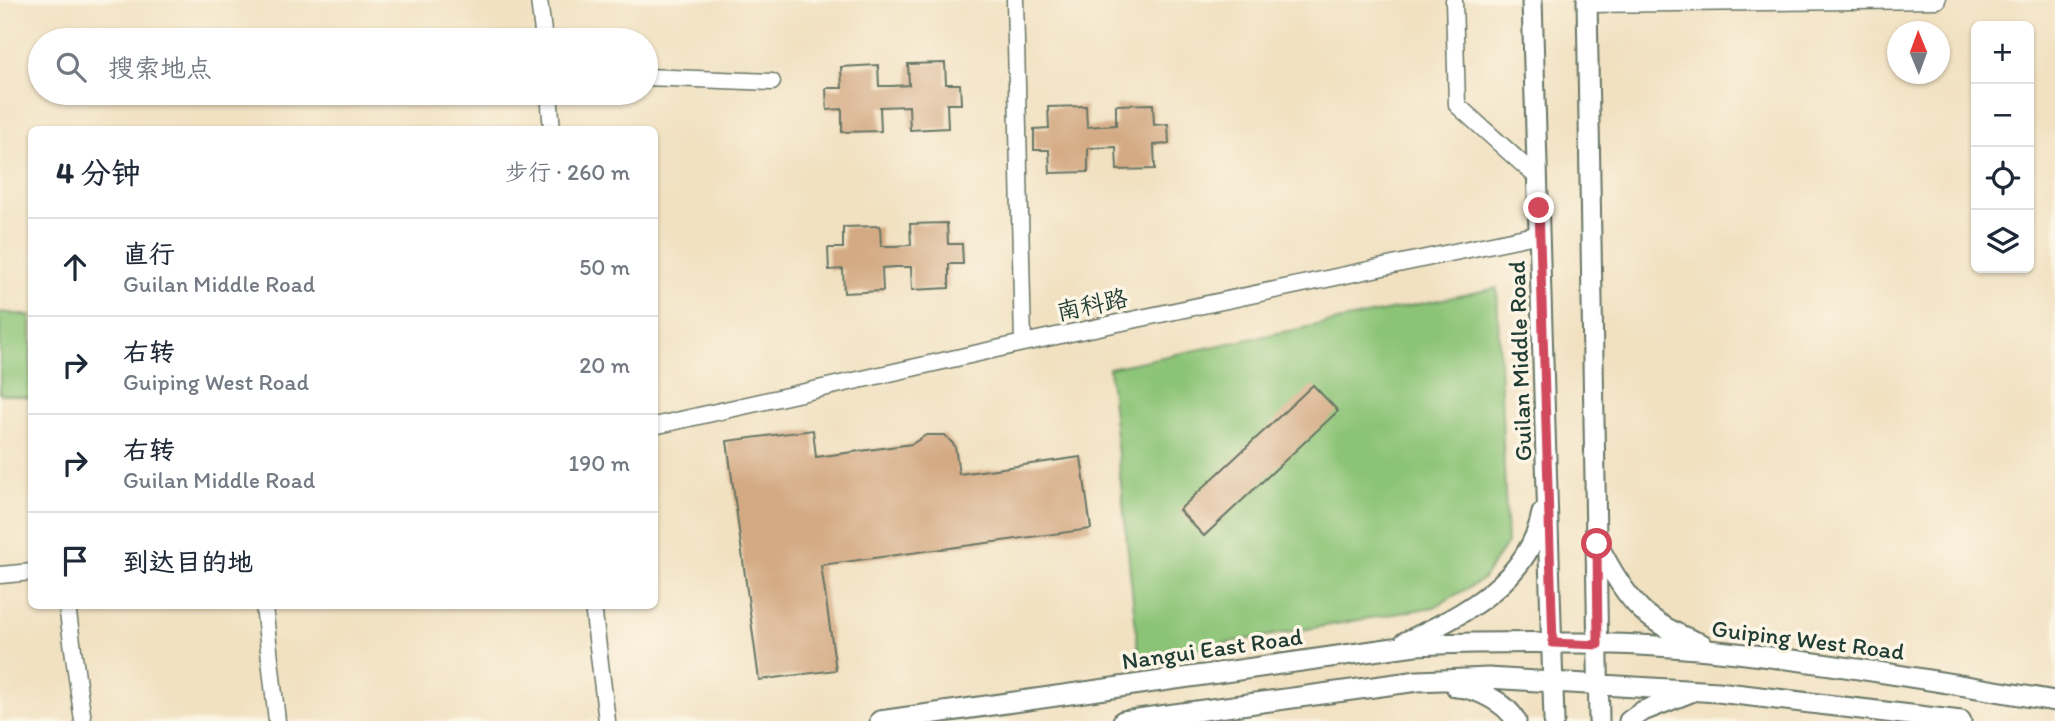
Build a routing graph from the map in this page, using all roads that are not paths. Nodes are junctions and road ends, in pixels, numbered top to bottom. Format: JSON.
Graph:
{"nodes":[{"id":1,"x":539,"y":0,"type":"edge"},
{"id":2,"x":1015,"y":0,"type":"edge"},
{"id":3,"x":1454,"y":0,"type":"edge"},
{"id":4,"x":1532,"y":0,"type":"edge"},
{"id":5,"x":1937,"y":0,"type":"edge"},
{"id":6,"x":1587,"y":2,"type":"edge"},
{"id":7,"x":542,"y":28,"type":"edge"},
{"id":8,"x":658,"y":77,"type":"edge"},
{"id":9,"x":772,"y":82,"type":"dead end"},
{"id":10,"x":550,"y":105,"type":"edge"},
{"id":11,"x":552,"y":126,"type":"edge"},
{"id":12,"x":1538,"y":178,"type":"junction"},
{"id":13,"x":1540,"y":234,"type":"junction"},
{"id":14,"x":1023,"y":343,"type":"junction"},
{"id":15,"x":658,"y":425,"type":"edge"},
{"id":16,"x":1548,"y":480,"type":"junction"},
{"id":17,"x":1597,"y":544,"type":"junction"},
{"id":18,"x":28,"y":572,"type":"edge"},
{"id":19,"x":0,"y":575,"type":"edge"},
{"id":20,"x":67,"y":609,"type":"edge"},
{"id":21,"x":264,"y":609,"type":"edge"},
{"id":22,"x":593,"y":609,"type":"edge"},
{"id":23,"x":1553,"y":643,"type":"junction"},
{"id":24,"x":1598,"y":645,"type":"junction"},
{"id":25,"x":1391,"y":649,"type":"junction"},
{"id":26,"x":1723,"y":652,"type":"junction"},
{"id":27,"x":1554,"y":681,"type":"junction"},
{"id":28,"x":1406,"y":683,"type":"junction"},
{"id":29,"x":1599,"y":683,"type":"junction"},
{"id":30,"x":1696,"y":690,"type":"junction"},
{"id":31,"x":2055,"y":701,"type":"edge"},
{"id":32,"x":1513,"y":719,"type":"edge"},
{"id":33,"x":83,"y":721,"type":"edge"},
{"id":34,"x":277,"y":721,"type":"edge"},
{"id":35,"x":607,"y":721,"type":"edge"},
{"id":36,"x":880,"y":721,"type":"edge"},
{"id":37,"x":1124,"y":721,"type":"edge"},
{"id":38,"x":1554,"y":721,"type":"edge"},
{"id":39,"x":1600,"y":721,"type":"edge"},
{"id":40,"x":1629,"y":721,"type":"edge"},
{"id":41,"x":1961,"y":721,"type":"edge"}],
"edges":[{"from":1,"to":7,"type":"street"},
{"from":2,"to":14,"type":"street"},
{"from":3,"to":12,"type":"street"},
{"from":4,"to":12,"type":"main road","name":"Guilan Middle Road"},
{"from":5,"to":6,"type":"street"},
{"from":6,"to":17,"type":"main road"},
{"from":8,"to":9,"type":"street"},
{"from":10,"to":11,"type":"street"},
{"from":12,"to":13,"type":"main road","name":"Guilan Middle Road"},
{"from":13,"to":14,"type":"street","name":"南科路"},
{"from":13,"to":16,"type":"main road","name":"Guilan Middle Road"},
{"from":14,"to":15,"type":"street","name":"南科路"},
{"from":16,"to":23,"type":"main road","name":"Guilan Middle Road"},
{"from":16,"to":25,"type":"main road"},
{"from":17,"to":24,"type":"main road"},
{"from":17,"to":26,"type":"main road"},
{"from":18,"to":19,"type":"street"},
{"from":20,"to":33,"type":"street"},
{"from":21,"to":34,"type":"street"},
{"from":22,"to":35,"type":"street"},
{"from":23,"to":24,"type":"main road","name":"Guiping West Road"},
{"from":23,"to":25,"type":"main road","name":"Nangui East Road"},
{"from":23,"to":27,"type":"main road","name":"Guilan Middle Road"},
{"from":24,"to":26,"type":"main road","name":"Guiping West Road"},
{"from":24,"to":29,"type":"main road"},
{"from":25,"to":36,"type":"main road","name":"Nangui East Road"},
{"from":26,"to":31,"type":"main road","name":"Guiping West Road"},
{"from":27,"to":28,"type":"main road"},
{"from":27,"to":29,"type":"main road"},
{"from":27,"to":38,"type":"main road","name":"Guilan Middle Road"},
{"from":28,"to":32,"type":"main road"},
{"from":28,"to":37,"type":"main road"},
{"from":29,"to":30,"type":"main road"},
{"from":29,"to":39,"type":"main road"},
{"from":30,"to":40,"type":"main road"},
{"from":30,"to":41,"type":"main road"}]}
